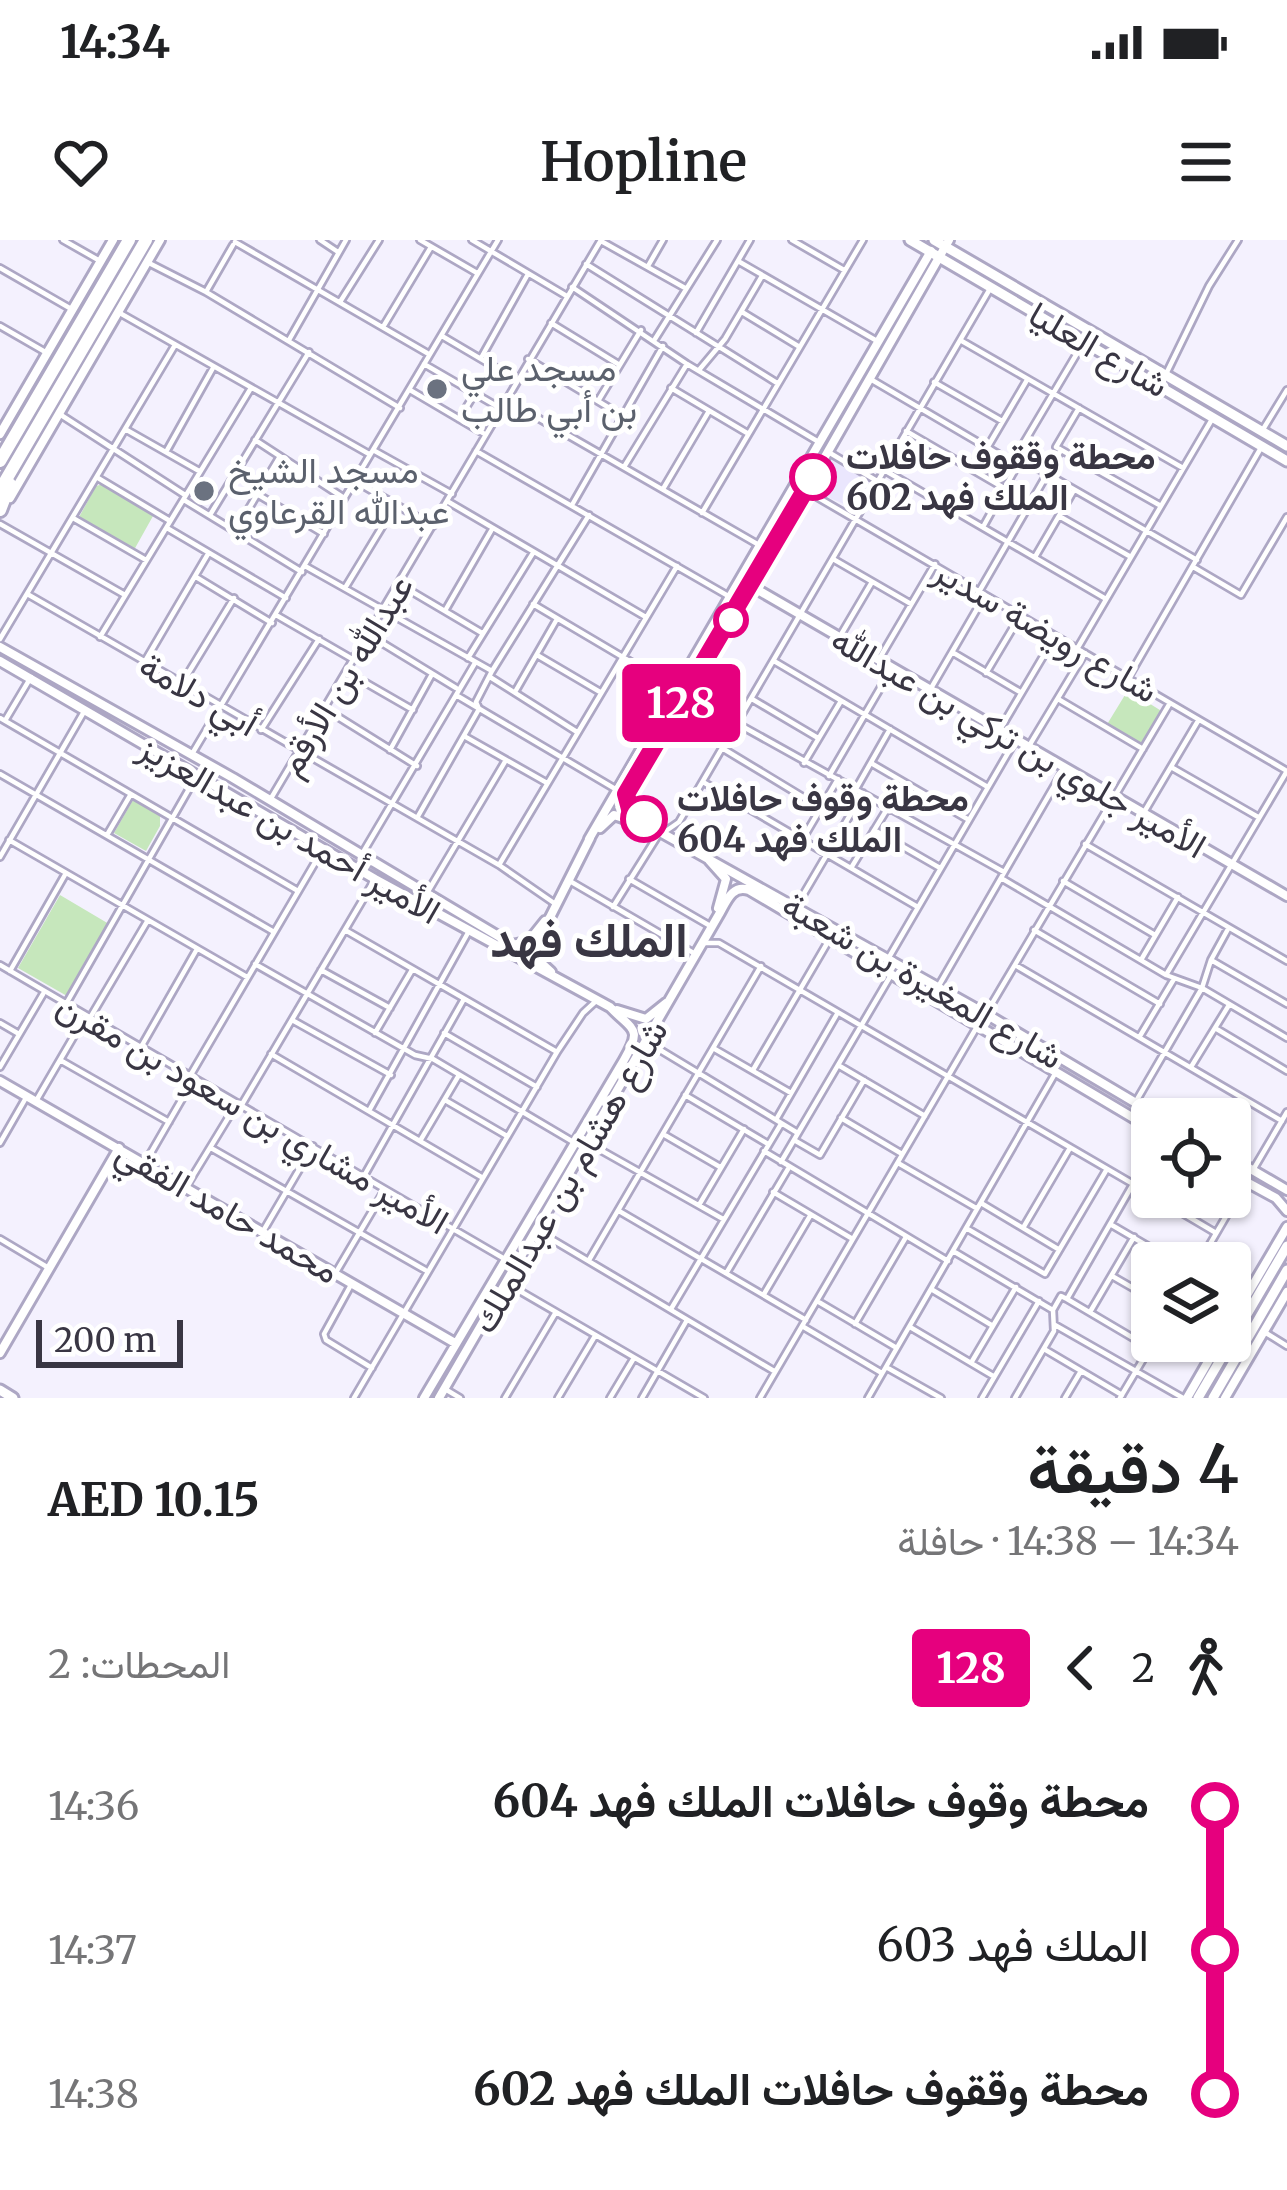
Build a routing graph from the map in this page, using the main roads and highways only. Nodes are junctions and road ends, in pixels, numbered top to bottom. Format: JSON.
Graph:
{"nodes":[{"id":1,"x":121,"y":240,"type":"edge"},
{"id":2,"x":154,"y":240,"type":"edge"},
{"id":3,"x":910,"y":240,"type":"edge"},
{"id":4,"x":939,"y":245,"type":"edge"},
{"id":5,"x":1187,"y":393,"type":"junction"},
{"id":6,"x":33,"y":433,"type":"junction"},
{"id":7,"x":3,"y":435,"type":"edge"},
{"id":8,"x":1287,"y":446,"type":"edge"},
{"id":9,"x":0,"y":459,"type":"edge"},
{"id":10,"x":1287,"y":461,"type":"edge"},
{"id":11,"x":0,"y":490,"type":"edge"},
{"id":12,"x":0,"y":516,"type":"edge"},
{"id":13,"x":1287,"y":1246,"type":"edge"},
{"id":14,"x":1287,"y":1270,"type":"edge"},
{"id":15,"x":0,"y":1390,"type":"edge"},
{"id":16,"x":14,"y":1398,"type":"edge"},
{"id":17,"x":1198,"y":1398,"type":"edge"},
{"id":18,"x":1213,"y":1398,"type":"edge"}],
"edges":[{"from":1,"to":7,"type":"highway"},
{"from":2,"to":6,"type":"highway"},
{"from":3,"to":4,"type":"main road","name":"شارع العليا"},
{"from":4,"to":5,"type":"main road","name":"شارع العليا"},
{"from":4,"to":5,"type":"main road","name":"شارع العليا"},
{"from":5,"to":8,"type":"main road","name":"شارع العليا"},
{"from":5,"to":10,"type":"main road","name":"شارع العليا"},
{"from":6,"to":11,"type":"highway"},
{"from":6,"to":12,"type":"highway"},
{"from":7,"to":9,"type":"highway"},
{"from":13,"to":17,"type":"main road"},
{"from":14,"to":18,"type":"main road"},
{"from":15,"to":16,"type":"main road"}]}
